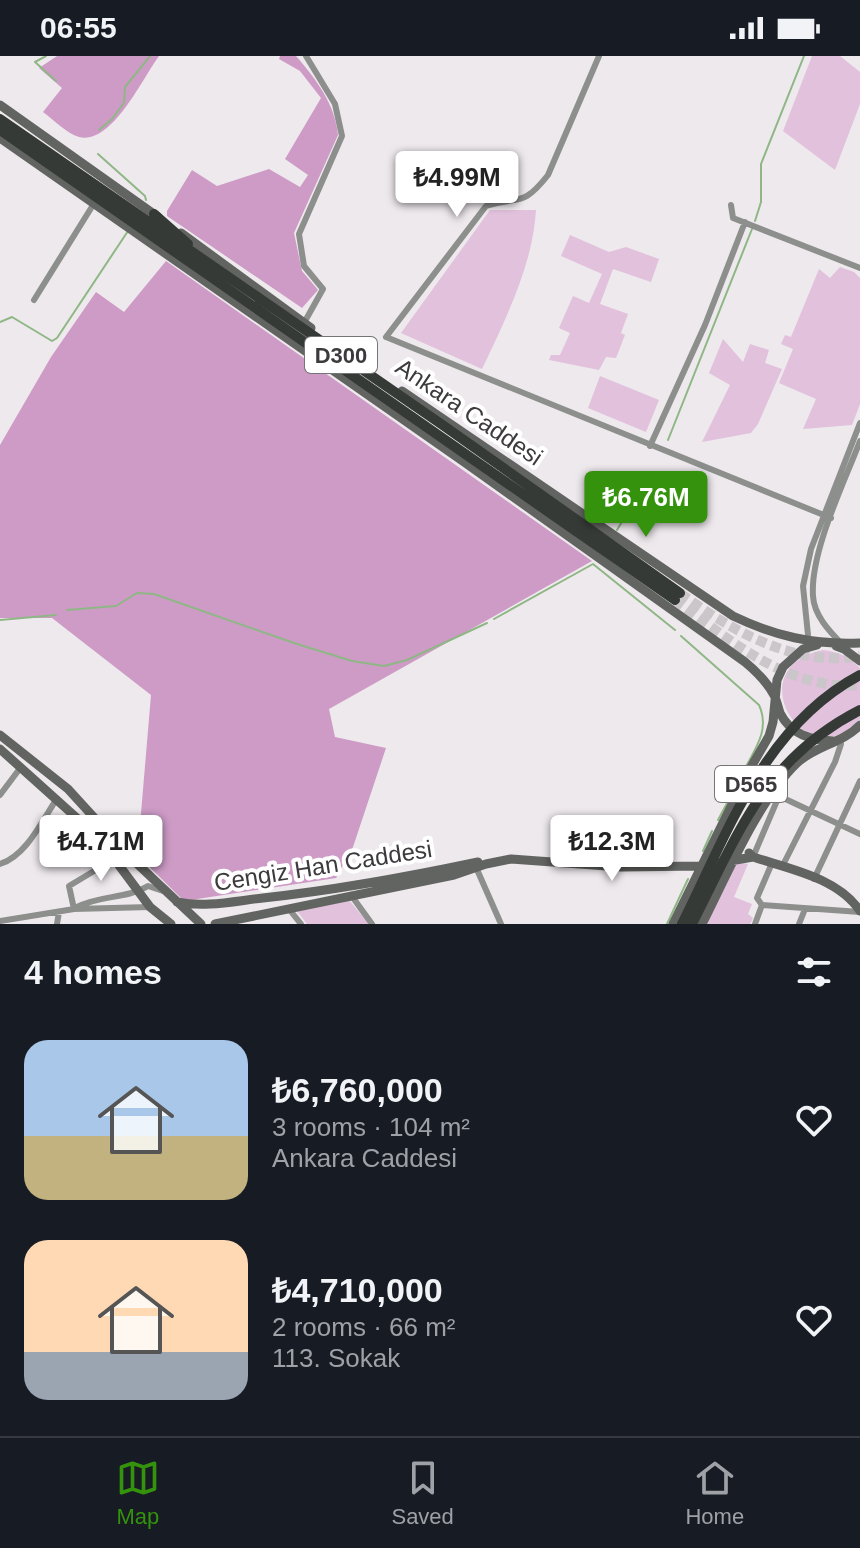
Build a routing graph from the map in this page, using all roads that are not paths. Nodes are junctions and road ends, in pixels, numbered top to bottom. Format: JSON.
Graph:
{"nodes":[{"id":1,"x":306,"y":56,"type":"edge"},
{"id":2,"x":599,"y":56,"type":"edge"},
{"id":3,"x":0,"y":105,"type":"edge"},
{"id":4,"x":0,"y":119,"type":"edge"},
{"id":5,"x":0,"y":130,"type":"edge"},
{"id":6,"x":0,"y":138,"type":"edge"},
{"id":7,"x":93,"y":205,"type":"junction"},
{"id":8,"x":731,"y":205,"type":"dead end"},
{"id":9,"x":154,"y":214,"type":"junction"},
{"id":10,"x":745,"y":222,"type":"junction"},
{"id":11,"x":860,"y":268,"type":"edge"},
{"id":12,"x":232,"y":282,"type":"junction"},
{"id":13,"x":222,"y":295,"type":"junction"},
{"id":14,"x":34,"y":300,"type":"dead end"},
{"id":15,"x":265,"y":315,"type":"junction"},
{"id":16,"x":304,"y":323,"type":"junction"},
{"id":17,"x":860,"y":423,"type":"edge"},
{"id":18,"x":444,"y":426,"type":"junction"},
{"id":19,"x":431,"y":430,"type":"junction"},
{"id":20,"x":471,"y":438,"type":"junction"},
{"id":21,"x":860,"y":441,"type":"edge"},
{"id":22,"x":650,"y":446,"type":"junction"},
{"id":23,"x":467,"y":464,"type":"junction"},
{"id":24,"x":823,"y":514,"type":"junction"},
{"id":25,"x":831,"y":518,"type":"junction"},
{"id":26,"x":860,"y":643,"type":"edge"},
{"id":27,"x":821,"y":644,"type":"junction"},
{"id":28,"x":842,"y":644,"type":"junction"},
{"id":29,"x":805,"y":645,"type":"junction"},
{"id":30,"x":857,"y":658,"type":"edge"},
{"id":31,"x":860,"y":675,"type":"edge"},
{"id":32,"x":776,"y":698,"type":"junction"},
{"id":33,"x":860,"y":710,"type":"edge"},
{"id":34,"x":860,"y":725,"type":"edge"},
{"id":35,"x":0,"y":735,"type":"edge"},
{"id":36,"x":860,"y":738,"type":"edge"},
{"id":37,"x":840,"y":739,"type":"junction"},
{"id":38,"x":0,"y":749,"type":"edge"},
{"id":39,"x":21,"y":767,"type":"junction"},
{"id":40,"x":860,"y":781,"type":"edge"},
{"id":41,"x":0,"y":795,"type":"edge"},
{"id":42,"x":56,"y":800,"type":"junction"},
{"id":43,"x":810,"y":811,"type":"junction"},
{"id":44,"x":839,"y":824,"type":"junction"},
{"id":45,"x":860,"y":834,"type":"edge"},
{"id":46,"x":742,"y":845,"type":"junction"},
{"id":47,"x":753,"y":857,"type":"junction"},
{"id":48,"x":114,"y":859,"type":"junction"},
{"id":49,"x":734,"y":862,"type":"junction"},
{"id":50,"x":703,"y":863,"type":"junction"},
{"id":51,"x":0,"y":864,"type":"edge"},
{"id":52,"x":481,"y":864,"type":"junction"},
{"id":53,"x":777,"y":865,"type":"junction"},
{"id":54,"x":814,"y":879,"type":"junction"},
{"id":55,"x":139,"y":891,"type":"junction"},
{"id":56,"x":163,"y":891,"type":"junction"},
{"id":57,"x":351,"y":895,"type":"junction"},
{"id":58,"x":177,"y":902,"type":"junction"},
{"id":59,"x":762,"y":905,"type":"junction"},
{"id":60,"x":150,"y":907,"type":"junction"},
{"id":61,"x":74,"y":909,"type":"junction"},
{"id":62,"x":289,"y":909,"type":"junction"},
{"id":63,"x":805,"y":909,"type":"junction"},
{"id":64,"x":59,"y":912,"type":"junction"},
{"id":65,"x":860,"y":912,"type":"edge"},
{"id":66,"x":157,"y":919,"type":"edge"},
{"id":67,"x":0,"y":921,"type":"edge"},
{"id":68,"x":57,"y":924,"type":"edge"},
{"id":69,"x":171,"y":924,"type":"edge"},
{"id":70,"x":201,"y":924,"type":"edge"},
{"id":71,"x":215,"y":924,"type":"edge"},
{"id":72,"x":301,"y":924,"type":"edge"},
{"id":73,"x":372,"y":924,"type":"edge"},
{"id":74,"x":501,"y":924,"type":"edge"},
{"id":75,"x":673,"y":924,"type":"edge"},
{"id":76,"x":682,"y":924,"type":"edge"},
{"id":77,"x":692,"y":924,"type":"edge"},
{"id":78,"x":702,"y":924,"type":"edge"},
{"id":79,"x":755,"y":924,"type":"edge"},
{"id":80,"x":799,"y":924,"type":"edge"}],
"edges":[{"from":1,"to":16,"type":"street"},
{"from":2,"to":22,"type":"street"},
{"from":3,"to":9,"type":"main road","name":"Ankara Caddesi"},
{"from":4,"to":12,"type":"highway","name":"Ankara Caddesi","number":"D300"},
{"from":5,"to":15,"type":"highway","number":"D300"},
{"from":6,"to":7,"type":"main road","name":"Ankara Caddesi"},
{"from":7,"to":13,"type":"main road","name":"Ankara Caddesi"},
{"from":7,"to":14,"type":"street"},
{"from":8,"to":10,"type":"street"},
{"from":9,"to":12,"type":"highway"},
{"from":9,"to":16,"type":"main road","name":"Ankara Caddesi"},
{"from":10,"to":11,"type":"street"},
{"from":10,"to":22,"type":"street"},
{"from":12,"to":18,"type":"highway","name":"Ankara Caddesi","number":"D300"},
{"from":13,"to":15,"type":"highway"},
{"from":13,"to":23,"type":"main road","name":"Ankara Caddesi"},
{"from":15,"to":19,"type":"highway","number":"D300"},
{"from":16,"to":20,"type":"main road","name":"Ankara Caddesi"},
{"from":17,"to":24,"type":"street"},
{"from":18,"to":19,"type":"highway","name":"Ankara Caddesi","number":"D300"},
{"from":18,"to":20,"type":"highway"},
{"from":19,"to":23,"type":"highway"},
{"from":20,"to":29,"type":"main road","name":"Ankara Caddesi"},
{"from":21,"to":25,"type":"street"},
{"from":22,"to":24,"type":"street"},
{"from":23,"to":32,"type":"main road","name":"Ankara Caddesi"},
{"from":24,"to":25,"type":"street"},
{"from":24,"to":29,"type":"street"},
{"from":25,"to":28,"type":"street"},
{"from":26,"to":28,"type":"main road","name":"Ankara Caddesi"},
{"from":27,"to":28,"type":"main road","name":"Ankara Caddesi"},
{"from":27,"to":29,"type":"main road","name":"Ankara Caddesi"},
{"from":27,"to":30,"type":"main road"},
{"from":28,"to":30,"type":"street"},
{"from":29,"to":32,"type":"main road"},
{"from":31,"to":76,"type":"highway","number":"D565","bridge":true},
{"from":32,"to":37,"type":"main road","name":"Ankara Caddesi"},
{"from":32,"to":50,"type":"main road"},
{"from":33,"to":77,"type":"highway","number":"D565","bridge":true},
{"from":34,"to":37,"type":"main road"},
{"from":35,"to":56,"type":"main road"},
{"from":36,"to":37,"type":"main road","name":"Ankara Caddesi"},
{"from":37,"to":43,"type":"street"},
{"from":37,"to":46,"type":"main road"},
{"from":38,"to":39,"type":"main road"},
{"from":39,"to":41,"type":"street"},
{"from":39,"to":42,"type":"main road"},
{"from":40,"to":44,"type":"street"},
{"from":42,"to":48,"type":"main road"},
{"from":42,"to":51,"type":"street"},
{"from":43,"to":44,"type":"street"},
{"from":43,"to":47,"type":"street"},
{"from":43,"to":53,"type":"street"},
{"from":44,"to":45,"type":"street"},
{"from":44,"to":54,"type":"street"},
{"from":46,"to":47,"type":"main road"},
{"from":46,"to":49,"type":"main road"},
{"from":47,"to":49,"type":"main road"},
{"from":47,"to":53,"type":"main road"},
{"from":48,"to":55,"type":"main road"},
{"from":48,"to":61,"type":"street"},
{"from":49,"to":50,"type":"main road"},
{"from":49,"to":78,"type":"main road"},
{"from":50,"to":52,"type":"main road"},
{"from":50,"to":75,"type":"main road"},
{"from":52,"to":57,"type":"main road","name":"Cengiz Han Caddesi"},
{"from":52,"to":58,"type":"main road","name":"Cengiz Han Caddesi"},
{"from":52,"to":74,"type":"street"},
{"from":53,"to":54,"type":"main road"},
{"from":53,"to":59,"type":"street"},
{"from":54,"to":65,"type":"main road"},
{"from":55,"to":56,"type":"street"},
{"from":55,"to":60,"type":"main road"},
{"from":55,"to":61,"type":"street"},
{"from":56,"to":58,"type":"main road"},
{"from":57,"to":62,"type":"main road","name":"Cengiz Han Caddesi"},
{"from":57,"to":73,"type":"street"},
{"from":58,"to":70,"type":"main road"},
{"from":59,"to":63,"type":"street"},
{"from":59,"to":79,"type":"street"},
{"from":60,"to":61,"type":"street"},
{"from":60,"to":66,"type":"main road"},
{"from":61,"to":64,"type":"street"},
{"from":62,"to":71,"type":"main road","name":"Cengiz Han Caddesi"},
{"from":62,"to":72,"type":"street"},
{"from":63,"to":65,"type":"street"},
{"from":63,"to":80,"type":"street"},
{"from":64,"to":67,"type":"street"},
{"from":64,"to":68,"type":"street"},
{"from":66,"to":69,"type":"main road"}]}
